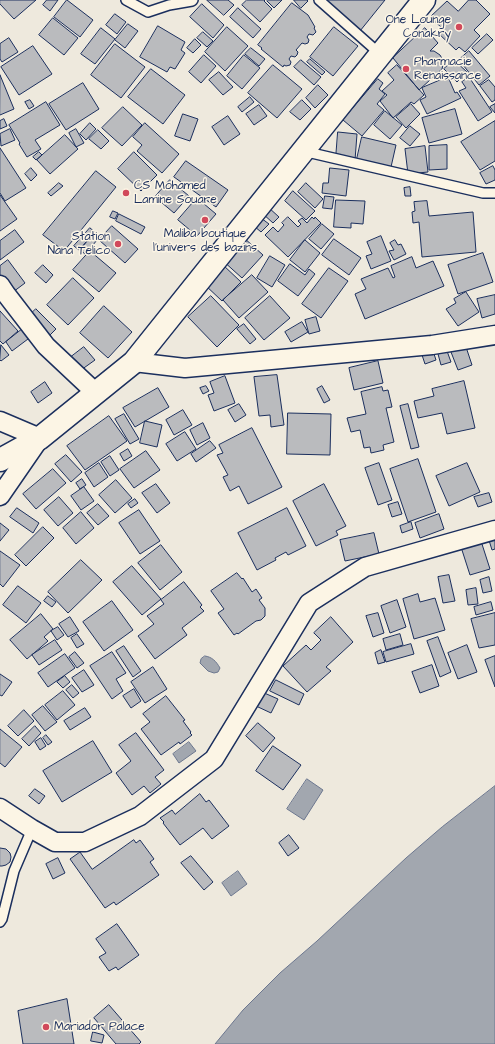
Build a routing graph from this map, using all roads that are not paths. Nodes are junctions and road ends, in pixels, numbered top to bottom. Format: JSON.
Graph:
{"nodes":[{"id":1,"x":126,"y":0,"type":"edge"},
{"id":2,"x":192,"y":0,"type":"edge"},
{"id":3,"x":319,"y":0,"type":"edge"},
{"id":4,"x":424,"y":0,"type":"edge"},
{"id":5,"x":380,"y":54,"type":"junction"},
{"id":6,"x":303,"y":151,"type":"junction"},
{"id":7,"x":495,"y":193,"type":"edge"},
{"id":8,"x":0,"y":285,"type":"edge"},
{"id":9,"x":495,"y":335,"type":"edge"},
{"id":10,"x":134,"y":362,"type":"junction"},
{"id":11,"x":96,"y":393,"type":"junction"},
{"id":12,"x":0,"y":421,"type":"edge"},
{"id":13,"x":40,"y":438,"type":"junction"},
{"id":14,"x":0,"y":460,"type":"edge"},
{"id":15,"x":0,"y":496,"type":"edge"},
{"id":16,"x":495,"y":530,"type":"edge"},
{"id":17,"x":0,"y":808,"type":"edge"},
{"id":18,"x":32,"y":829,"type":"junction"},
{"id":19,"x":0,"y":922,"type":"edge"}],
"edges":[{"from":1,"to":2,"type":"lane"},
{"from":3,"to":5,"type":"lane"},
{"from":4,"to":5,"type":"main road"},
{"from":5,"to":6,"type":"main road"},
{"from":6,"to":7,"type":"lane"},
{"from":6,"to":10,"type":"main road"},
{"from":8,"to":11,"type":"street"},
{"from":9,"to":10,"type":"street"},
{"from":10,"to":11,"type":"main road"},
{"from":11,"to":13,"type":"main road"},
{"from":12,"to":13,"type":"street"},
{"from":13,"to":14,"type":"main road"},
{"from":13,"to":15,"type":"street"},
{"from":16,"to":18,"type":"street"},
{"from":17,"to":18,"type":"street"},
{"from":18,"to":19,"type":"lane"}]}
